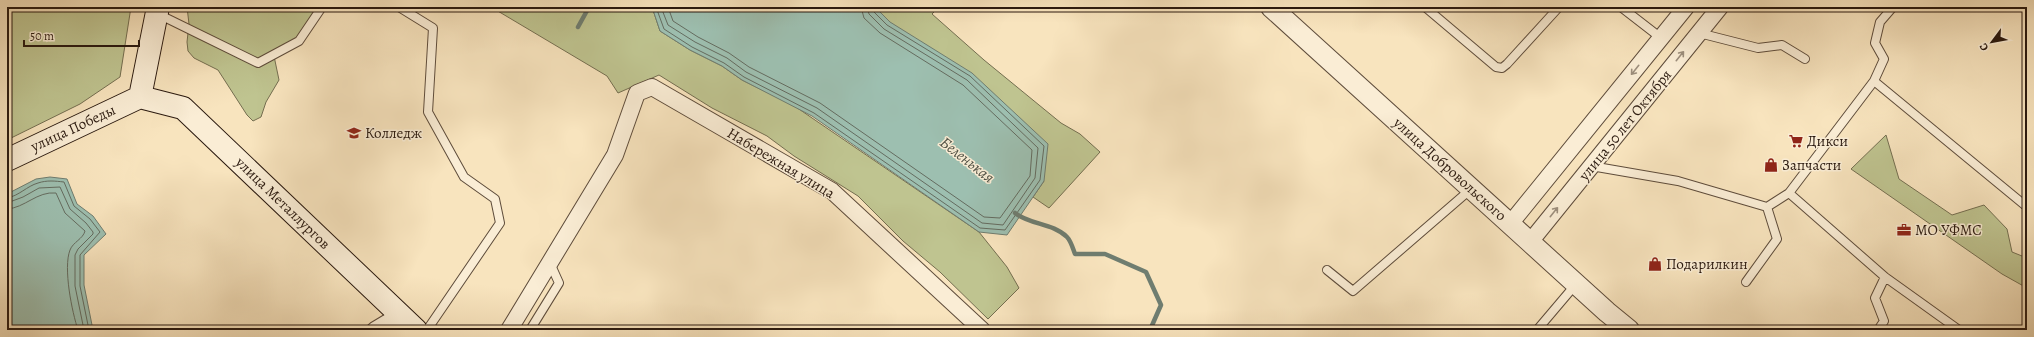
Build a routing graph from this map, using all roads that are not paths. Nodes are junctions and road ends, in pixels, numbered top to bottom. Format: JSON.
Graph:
{"nodes":[{"id":1,"x":322,"y":7,"type":"edge"},
{"id":2,"x":399,"y":7,"type":"edge"},
{"id":3,"x":1271,"y":7,"type":"edge"},
{"id":4,"x":1425,"y":7,"type":"edge"},
{"id":5,"x":1558,"y":7,"type":"edge"},
{"id":6,"x":1621,"y":7,"type":"edge"},
{"id":7,"x":1686,"y":7,"type":"edge"},
{"id":8,"x":1720,"y":7,"type":"edge"},
{"id":9,"x":1893,"y":7,"type":"edge"},
{"id":10,"x":157,"y":10,"type":"edge"},
{"id":11,"x":1699,"y":33,"type":"junction"},
{"id":12,"x":1661,"y":38,"type":"junction"},
{"id":13,"x":1805,"y":59,"type":"dead end"},
{"id":14,"x":1874,"y":82,"type":"junction"},
{"id":15,"x":140,"y":97,"type":"junction"},
{"id":16,"x":7,"y":160,"type":"edge"},
{"id":17,"x":1591,"y":166,"type":"junction"},
{"id":18,"x":1471,"y":188,"type":"junction"},
{"id":19,"x":1789,"y":193,"type":"junction"},
{"id":20,"x":1767,"y":207,"type":"junction"},
{"id":21,"x":2027,"y":207,"type":"edge"},
{"id":22,"x":1510,"y":224,"type":"junction"},
{"id":23,"x":1530,"y":242,"type":"junction"},
{"id":24,"x":550,"y":262,"type":"junction"},
{"id":25,"x":1327,"y":270,"type":"dead end"},
{"id":26,"x":1885,"y":277,"type":"junction"},
{"id":27,"x":1746,"y":282,"type":"dead end"},
{"id":28,"x":1576,"y":284,"type":"junction"},
{"id":29,"x":400,"y":315,"type":"junction"},
{"id":30,"x":375,"y":330,"type":"edge"},
{"id":31,"x":416,"y":330,"type":"edge"},
{"id":32,"x":427,"y":330,"type":"edge"},
{"id":33,"x":509,"y":330,"type":"edge"},
{"id":34,"x":530,"y":330,"type":"edge"},
{"id":35,"x":982,"y":330,"type":"edge"},
{"id":36,"x":1537,"y":330,"type":"edge"},
{"id":37,"x":1630,"y":330,"type":"edge"},
{"id":38,"x":1878,"y":330,"type":"edge"},
{"id":39,"x":1958,"y":330,"type":"edge"}],
"edges":[{"from":1,"to":10,"type":"lane"},
{"from":2,"to":32,"type":"lane"},
{"from":3,"to":18,"type":"street","name":"улица Добровольского"},
{"from":4,"to":5,"type":"lane"},
{"from":6,"to":12,"type":"lane"},
{"from":7,"to":12,"type":"street","name":"улица 50 лет Октября"},
{"from":8,"to":11,"type":"street","name":"улица 50 лет Октября"},
{"from":9,"to":14,"type":"lane"},
{"from":10,"to":15,"type":"main road"},
{"from":11,"to":13,"type":"lane"},
{"from":17,"to":11,"type":"street","name":"улица 50 лет Октября","one_way":true},
{"from":12,"to":22,"type":"street","name":"улица 50 лет Октября","one_way":true},
{"from":14,"to":19,"type":"lane"},
{"from":14,"to":21,"type":"lane"},
{"from":15,"to":16,"type":"main road","name":"улица Победы"},
{"from":15,"to":29,"type":"main road","name":"улица Металлургов"},
{"from":17,"to":20,"type":"lane"},
{"from":23,"to":17,"type":"street","name":"улица 50 лет Октября","one_way":true},
{"from":18,"to":22,"type":"street","name":"улица Добровольского"},
{"from":18,"to":25,"type":"lane"},
{"from":19,"to":20,"type":"lane"},
{"from":19,"to":26,"type":"lane"},
{"from":20,"to":27,"type":"lane"},
{"from":22,"to":23,"type":"street","name":"улица Добровольского"},
{"from":23,"to":28,"type":"street","name":"улица Добровольского"},
{"from":24,"to":33,"type":"street"},
{"from":24,"to":34,"type":"lane"},
{"from":24,"to":35,"type":"street","name":"Набережная улица"},
{"from":26,"to":38,"type":"lane"},
{"from":26,"to":39,"type":"lane"},
{"from":28,"to":36,"type":"lane"},
{"from":28,"to":37,"type":"street","name":"улица Добровольского"},
{"from":29,"to":30,"type":"street"},
{"from":29,"to":31,"type":"main road","name":"улица Металлургов"}]}
